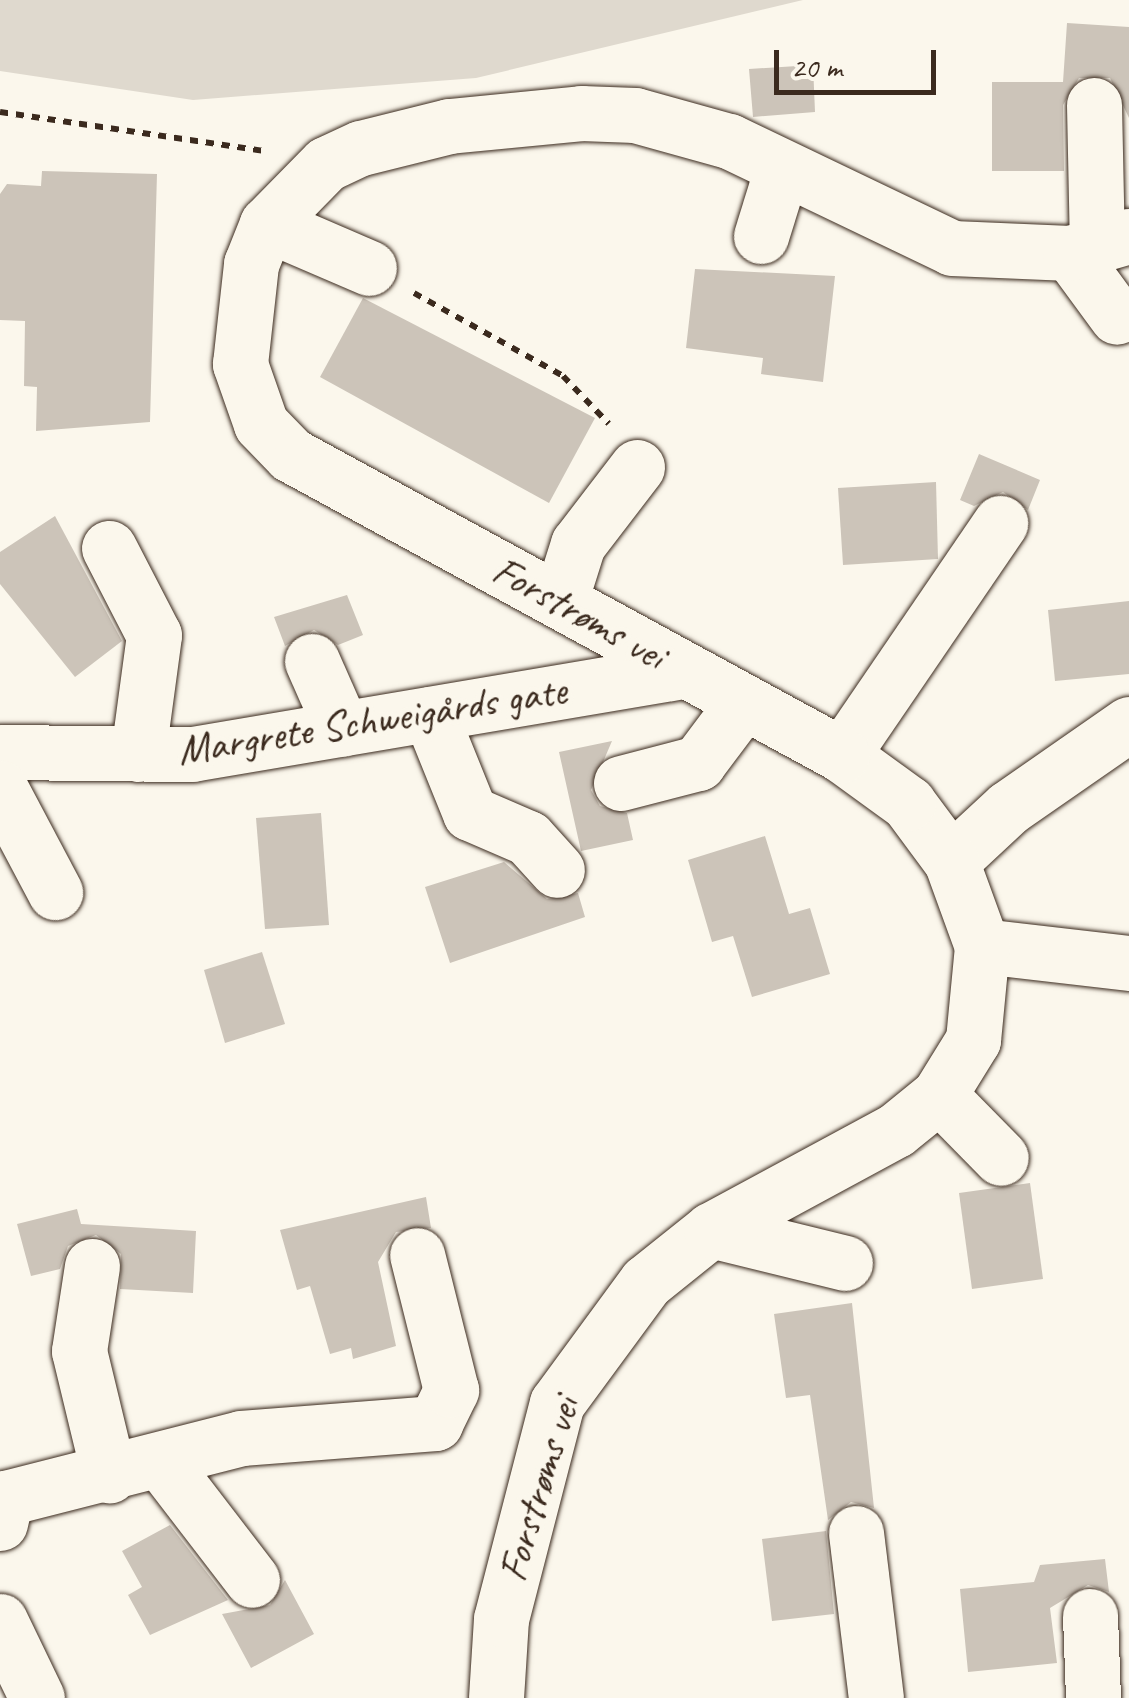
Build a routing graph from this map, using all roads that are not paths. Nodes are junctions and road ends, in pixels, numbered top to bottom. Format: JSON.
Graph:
{"nodes":[{"id":1,"x":1094,"y":104,"type":"dead end"},
{"id":2,"x":782,"y":168,"type":"junction"},
{"id":3,"x":267,"y":224,"type":"junction"},
{"id":4,"x":760,"y":236,"type":"dead end"},
{"id":5,"x":1099,"y":246,"type":"edge"},
{"id":6,"x":369,"y":268,"type":"road end"},
{"id":7,"x":1117,"y":317,"type":"dead end"},
{"id":8,"x":637,"y":468,"type":"road end"},
{"id":9,"x":1000,"y":523,"type":"dead end"},
{"id":10,"x":109,"y":548,"type":"dead end"},
{"id":11,"x":560,"y":600,"type":"junction"},
{"id":12,"x":312,"y":661,"type":"dead end"},
{"id":13,"x":682,"y":671,"type":"junction"},
{"id":14,"x":742,"y":703,"type":"junction"},
{"id":15,"x":430,"y":714,"type":"junction"},
{"id":16,"x":1129,"y":724,"type":"edge"},
{"id":17,"x":342,"y":729,"type":"junction"},
{"id":18,"x":0,"y":752,"type":"edge"},
{"id":19,"x":138,"y":754,"type":"junction"},
{"id":20,"x":842,"y":755,"type":"junction"},
{"id":21,"x":621,"y":783,"type":"dead end"},
{"id":22,"x":0,"y":788,"type":"edge"},
{"id":23,"x":951,"y":861,"type":"junction"},
{"id":24,"x":557,"y":870,"type":"dead end"},
{"id":25,"x":55,"y":892,"type":"dead end"},
{"id":26,"x":982,"y":946,"type":"junction"},
{"id":27,"x":1129,"y":963,"type":"edge"},
{"id":28,"x":940,"y":1094,"type":"junction"},
{"id":29,"x":1001,"y":1158,"type":"dead end"},
{"id":30,"x":710,"y":1230,"type":"junction"},
{"id":31,"x":417,"y":1256,"type":"dead end"},
{"id":32,"x":845,"y":1263,"type":"dead end"},
{"id":33,"x":92,"y":1266,"type":"dead end"},
{"id":34,"x":134,"y":1468,"type":"junction"},
{"id":35,"x":2,"y":1498,"type":"edge"},
{"id":36,"x":856,"y":1533,"type":"dead end"},
{"id":37,"x":252,"y":1580,"type":"dead end"},
{"id":38,"x":1090,"y":1616,"type":"dead end"},
{"id":39,"x":0,"y":1621,"type":"edge"},
{"id":40,"x":37,"y":1698,"type":"edge"},
{"id":41,"x":496,"y":1698,"type":"edge"},
{"id":42,"x":876,"y":1698,"type":"edge"},
{"id":43,"x":1093,"y":1698,"type":"edge"}],
"edges":[{"from":1,"to":5,"type":"street"},
{"from":2,"to":3,"type":"street","name":"Forstrøms vei"},
{"from":2,"to":4,"type":"street"},
{"from":2,"to":5,"type":"street","name":"Forstrøms vei"},
{"from":3,"to":6,"type":"street"},
{"from":3,"to":11,"type":"street","name":"Forstrøms vei"},
{"from":5,"to":7,"type":"street"},
{"from":8,"to":11,"type":"street"},
{"from":9,"to":20,"type":"street"},
{"from":10,"to":19,"type":"street"},
{"from":11,"to":13,"type":"street","name":"Forstrøms vei"},
{"from":12,"to":17,"type":"street"},
{"from":13,"to":14,"type":"street","name":"Forstrøms vei"},
{"from":13,"to":15,"type":"street","name":"Margrete Schweigårds gate"},
{"from":14,"to":20,"type":"street","name":"Forstrøms vei"},
{"from":14,"to":21,"type":"street"},
{"from":15,"to":17,"type":"street","name":"Margrete Schweigårds gate"},
{"from":15,"to":24,"type":"street"},
{"from":16,"to":23,"type":"street"},
{"from":17,"to":19,"type":"street","name":"Margrete Schweigårds gate"},
{"from":18,"to":19,"type":"street","name":"Margrete Schweigårds gate"},
{"from":20,"to":23,"type":"street","name":"Forstrøms vei"},
{"from":22,"to":25,"type":"street"},
{"from":23,"to":26,"type":"street","name":"Forstrøms vei"},
{"from":26,"to":27,"type":"street"},
{"from":26,"to":28,"type":"street","name":"Forstrøms vei"},
{"from":28,"to":29,"type":"street"},
{"from":28,"to":30,"type":"street","name":"Forstrøms vei"},
{"from":30,"to":32,"type":"street"},
{"from":30,"to":41,"type":"street","name":"Forstrøms vei"},
{"from":31,"to":34,"type":"street"},
{"from":33,"to":34,"type":"street"},
{"from":34,"to":35,"type":"street"},
{"from":34,"to":37,"type":"street"},
{"from":36,"to":42,"type":"street"},
{"from":38,"to":43,"type":"street"},
{"from":39,"to":40,"type":"street"}]}
